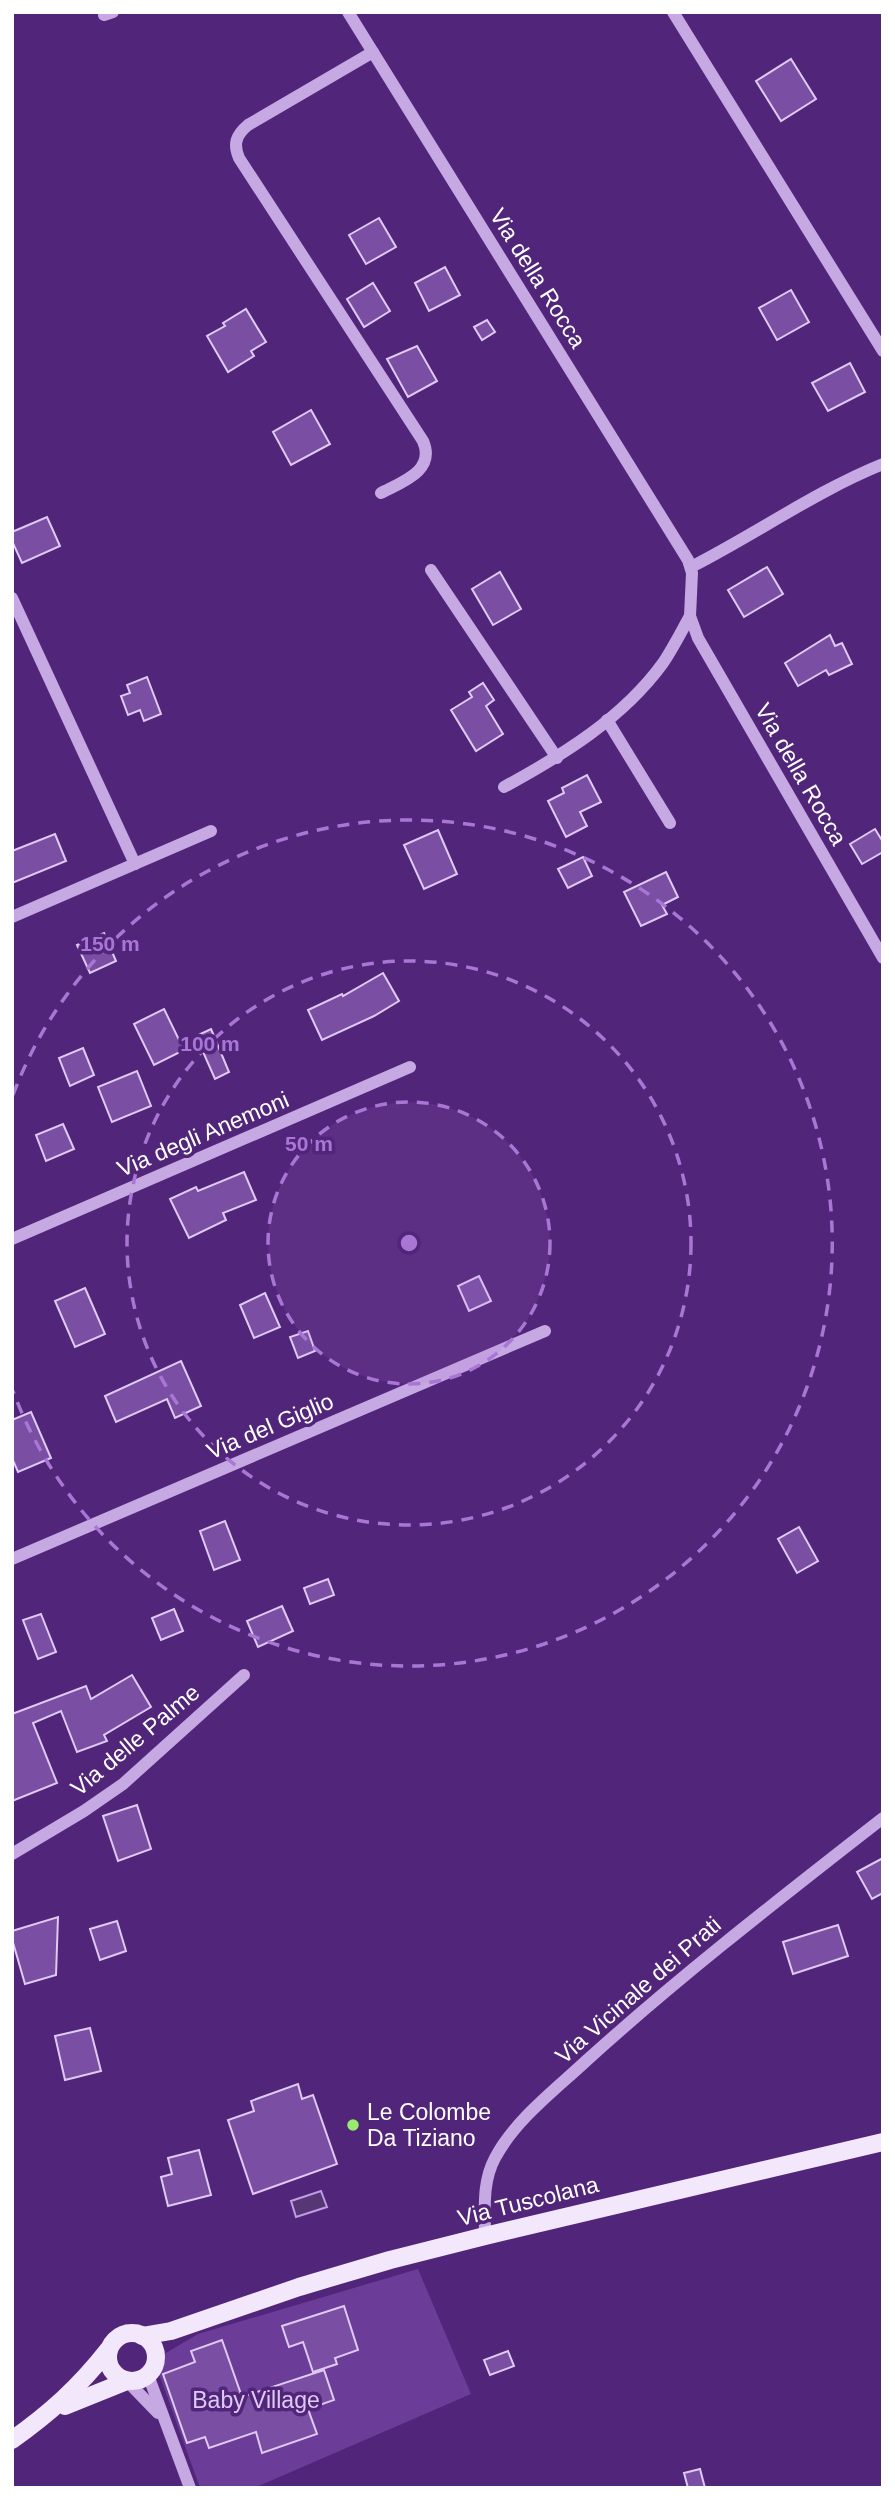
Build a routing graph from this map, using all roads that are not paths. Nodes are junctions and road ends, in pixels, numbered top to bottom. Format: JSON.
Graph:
{"nodes":[{"id":1,"x":348,"y":12,"type":"edge"},
{"id":2,"x":673,"y":12,"type":"edge"},
{"id":3,"x":373,"y":52,"type":"junction"},
{"id":4,"x":883,"y":351,"type":"edge"},
{"id":5,"x":883,"y":464,"type":"edge"},
{"id":6,"x":381,"y":493,"type":"dead end"},
{"id":7,"x":691,"y":566,"type":"junction"},
{"id":8,"x":431,"y":570,"type":"dead end"},
{"id":9,"x":12,"y":598,"type":"edge"},
{"id":10,"x":690,"y":616,"type":"junction"},
{"id":11,"x":607,"y":720,"type":"junction"},
{"id":12,"x":557,"y":758,"type":"junction"},
{"id":13,"x":504,"y":787,"type":"dead end"},
{"id":14,"x":670,"y":822,"type":"dead end"},
{"id":15,"x":211,"y":831,"type":"dead end"},
{"id":16,"x":135,"y":864,"type":"junction"},
{"id":17,"x":12,"y":917,"type":"edge"},
{"id":18,"x":883,"y":958,"type":"edge"},
{"id":19,"x":410,"y":1068,"type":"dead end"},
{"id":20,"x":12,"y":1239,"type":"edge"},
{"id":21,"x":545,"y":1331,"type":"dead end"},
{"id":22,"x":12,"y":1559,"type":"edge"},
{"id":23,"x":244,"y":1675,"type":"dead end"},
{"id":24,"x":883,"y":1818,"type":"edge"},
{"id":25,"x":12,"y":1854,"type":"edge"},
{"id":26,"x":883,"y":2142,"type":"edge"},
{"id":27,"x":485,"y":2236,"type":"junction"},
{"id":28,"x":190,"y":2325,"type":"junction"},
{"id":29,"x":142,"y":2336,"type":"junction"},
{"id":30,"x":108,"y":2350,"type":"junction"},
{"id":31,"x":152,"y":2368,"type":"junction"},
{"id":32,"x":127,"y":2381,"type":"junction"},
{"id":33,"x":49,"y":2414,"type":"junction"},
{"id":34,"x":163,"y":2419,"type":"junction"},
{"id":35,"x":12,"y":2440,"type":"edge"},
{"id":36,"x":190,"y":2488,"type":"edge"}],
"edges":[{"from":1,"to":3,"type":"street","name":"Via della Rocca"},
{"from":2,"to":4,"type":"street"},
{"from":3,"to":6,"type":"street"},
{"from":3,"to":7,"type":"street","name":"Via della Rocca"},
{"from":5,"to":7,"type":"street"},
{"from":7,"to":10,"type":"street","name":"Via della Rocca"},
{"from":8,"to":12,"type":"street"},
{"from":9,"to":16,"type":"street"},
{"from":10,"to":11,"type":"street"},
{"from":10,"to":18,"type":"street","name":"Via della Rocca"},
{"from":11,"to":12,"type":"street"},
{"from":11,"to":14,"type":"street"},
{"from":12,"to":13,"type":"street"},
{"from":15,"to":16,"type":"street"},
{"from":16,"to":17,"type":"street"},
{"from":19,"to":20,"type":"street","name":"Via degli Anemoni"},
{"from":21,"to":22,"type":"street","name":"Via del Giglio"},
{"from":23,"to":25,"type":"street","name":"Via delle Palme"},
{"from":24,"to":27,"type":"street","name":"Via Vicinale dei Prati"},
{"from":26,"to":27,"type":"main road","name":"Via Tuscolana"},
{"from":27,"to":28,"type":"main road","name":"Via Tuscolana"},
{"from":28,"to":29,"type":"main road","name":"Via Tuscolana"},
{"from":28,"to":31,"type":"main road","name":"Via Tuscolana"},
{"from":29,"to":30,"type":"main road"},
{"from":29,"to":31,"type":"main road"},
{"from":30,"to":32,"type":"main road"},
{"from":30,"to":33,"type":"main road"},
{"from":31,"to":32,"type":"main road"},
{"from":31,"to":34,"type":"street"},
{"from":32,"to":33,"type":"main road"},
{"from":32,"to":34,"type":"street"},
{"from":33,"to":35,"type":"main road"},
{"from":34,"to":36,"type":"street"}]}
